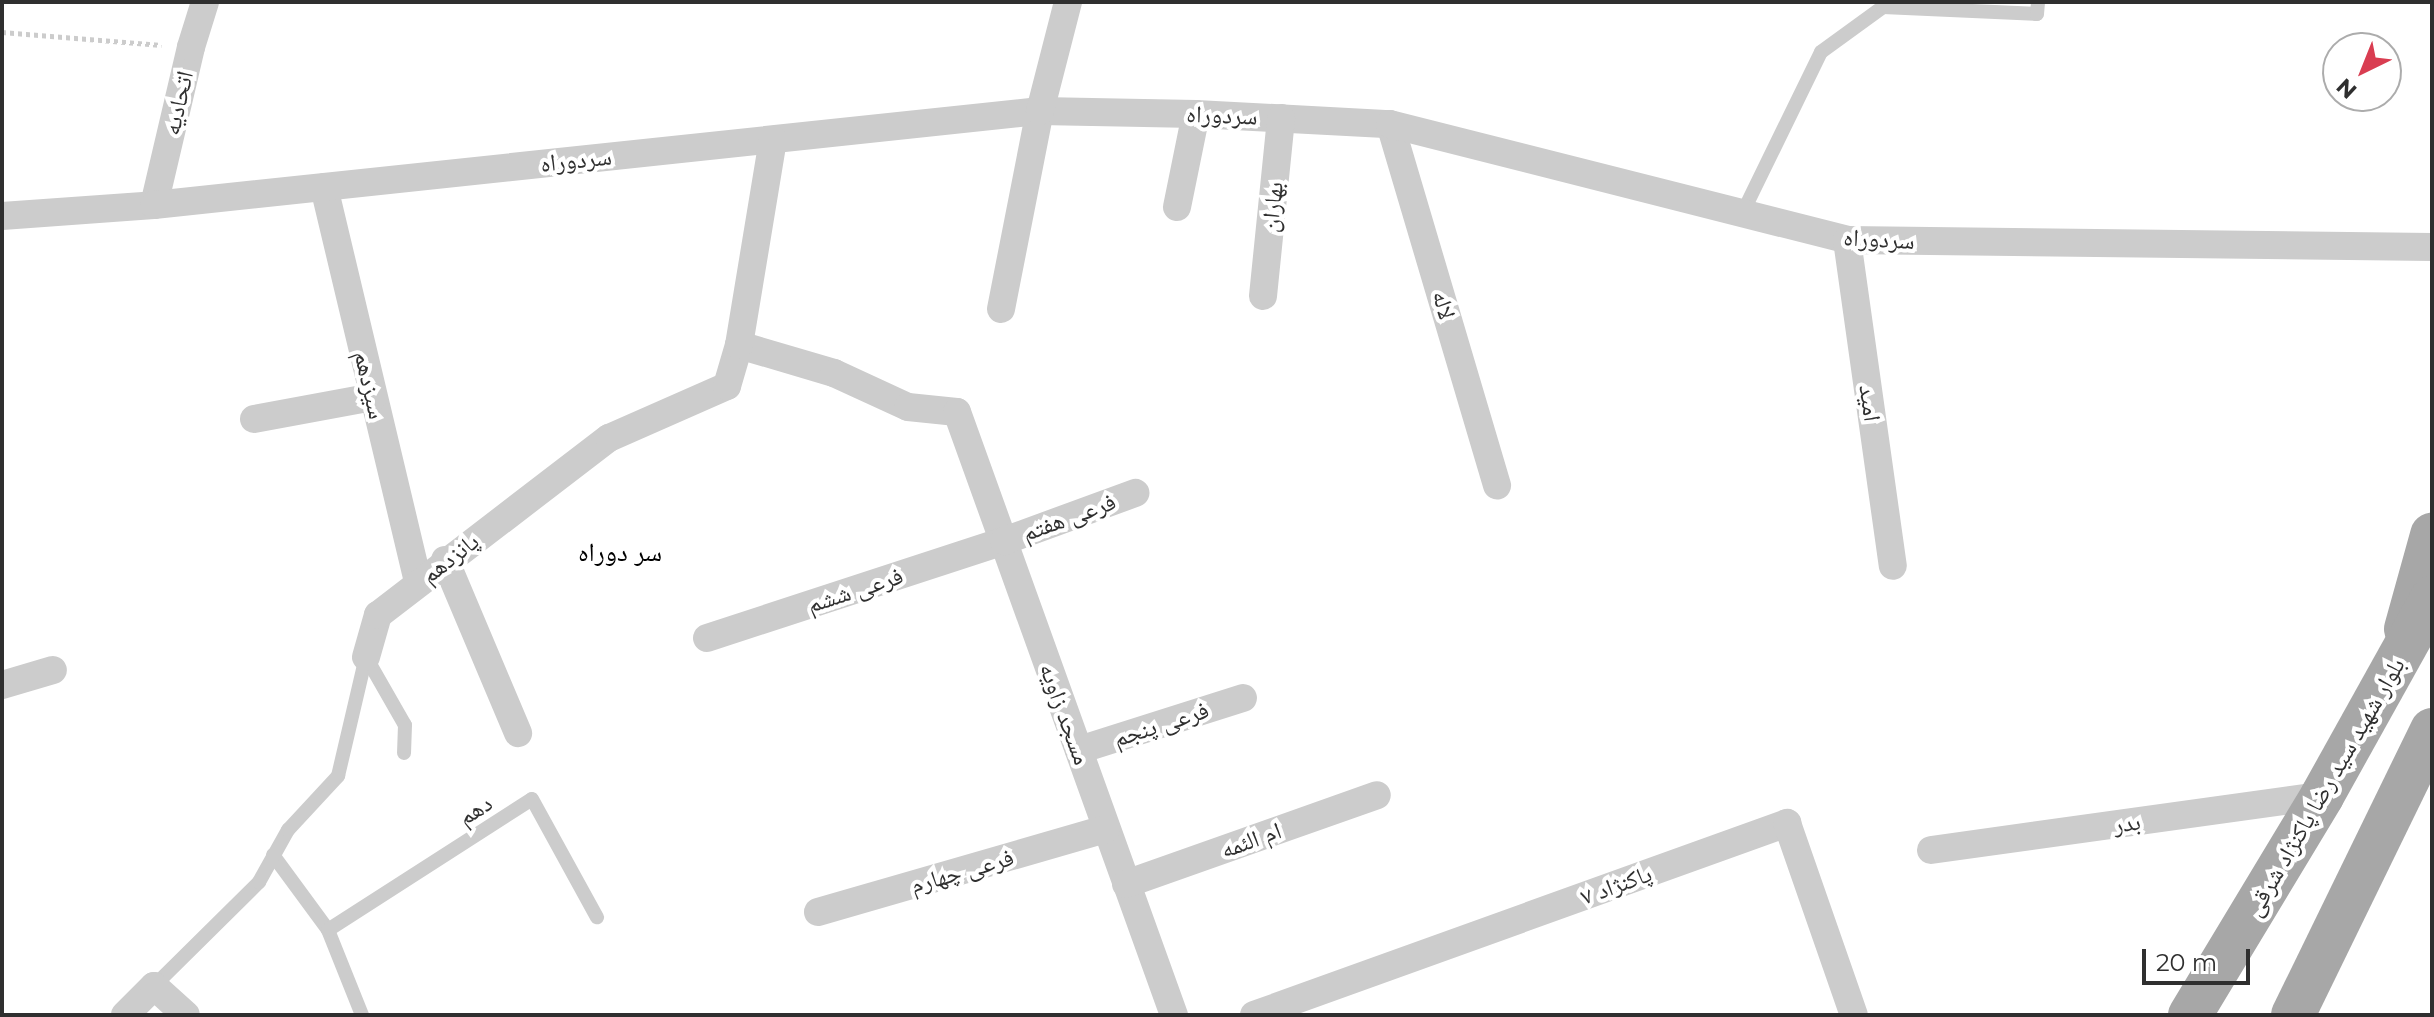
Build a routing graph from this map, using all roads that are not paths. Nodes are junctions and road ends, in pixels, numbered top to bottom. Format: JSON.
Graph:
{"nodes":[{"id":1,"x":205,"y":2,"type":"edge"},
{"id":2,"x":1068,"y":2,"type":"edge"},
{"id":3,"x":2038,"y":2,"type":"edge"},
{"id":4,"x":1883,"y":4,"type":"edge"},
{"id":5,"x":1040,"y":111,"type":"junction"},
{"id":6,"x":1196,"y":114,"type":"junction"},
{"id":7,"x":1281,"y":118,"type":"junction"},
{"id":8,"x":1390,"y":124,"type":"junction"},
{"id":9,"x":773,"y":140,"type":"junction"},
{"id":10,"x":324,"y":187,"type":"junction"},
{"id":11,"x":154,"y":205,"type":"junction"},
{"id":12,"x":1177,"y":207,"type":"dead end"},
{"id":13,"x":1742,"y":214,"type":"junction"},
{"id":14,"x":2,"y":216,"type":"edge"},
{"id":15,"x":1847,"y":240,"type":"junction"},
{"id":16,"x":2432,"y":247,"type":"edge"},
{"id":17,"x":1263,"y":296,"type":"dead end"},
{"id":18,"x":1001,"y":309,"type":"dead end"},
{"id":19,"x":739,"y":345,"type":"junction"},
{"id":20,"x":373,"y":397,"type":"junction"},
{"id":21,"x":254,"y":419,"type":"dead end"},
{"id":22,"x":1497,"y":485,"type":"dead end"},
{"id":23,"x":1135,"y":493,"type":"dead end"},
{"id":24,"x":2432,"y":535,"type":"edge"},
{"id":25,"x":1004,"y":541,"type":"junction"},
{"id":26,"x":445,"y":560,"type":"junction"},
{"id":27,"x":1893,"y":566,"type":"dead end"},
{"id":28,"x":418,"y":583,"type":"junction"},
{"id":29,"x":2432,"y":598,"type":"edge"},
{"id":30,"x":707,"y":638,"type":"dead end"},
{"id":31,"x":366,"y":657,"type":"junction"},
{"id":32,"x":2396,"y":668,"type":"junction"},
{"id":33,"x":53,"y":670,"type":"dead end"},
{"id":34,"x":2,"y":685,"type":"edge"},
{"id":35,"x":1243,"y":698,"type":"dead end"},
{"id":36,"x":2432,"y":730,"type":"edge"},
{"id":37,"x":518,"y":733,"type":"dead end"},
{"id":38,"x":1079,"y":750,"type":"junction"},
{"id":39,"x":404,"y":753,"type":"dead end"},
{"id":40,"x":1377,"y":795,"type":"dead end"},
{"id":41,"x":2322,"y":796,"type":"junction"},
{"id":42,"x":1106,"y":829,"type":"junction"},
{"id":43,"x":1931,"y":850,"type":"dead end"},
{"id":44,"x":273,"y":855,"type":"junction"},
{"id":45,"x":1126,"y":884,"type":"junction"},
{"id":46,"x":818,"y":912,"type":"dead end"},
{"id":47,"x":597,"y":917,"type":"dead end"},
{"id":48,"x":328,"y":930,"type":"junction"},
{"id":49,"x":154,"y":986,"type":"junction"},
{"id":50,"x":125,"y":1015,"type":"edge"},
{"id":51,"x":186,"y":1015,"type":"edge"},
{"id":52,"x":362,"y":1015,"type":"edge"},
{"id":53,"x":1174,"y":1015,"type":"edge"},
{"id":54,"x":1254,"y":1015,"type":"edge"},
{"id":55,"x":1854,"y":1015,"type":"edge"},
{"id":56,"x":2190,"y":1015,"type":"edge"},
{"id":57,"x":2293,"y":1015,"type":"edge"}],
"edges":[{"from":1,"to":11,"type":"street","name":"اتحادیه"},
{"from":2,"to":5,"type":"street"},
{"from":3,"to":4,"type":"lane"},
{"from":4,"to":13,"type":"lane"},
{"from":5,"to":6,"type":"street","name":"سردوراه"},
{"from":5,"to":9,"type":"street","name":"سردوراه"},
{"from":5,"to":18,"type":"street"},
{"from":6,"to":7,"type":"street","name":"سردوراه"},
{"from":6,"to":12,"type":"street"},
{"from":7,"to":8,"type":"street","name":"سردوراه"},
{"from":7,"to":17,"type":"street","name":"بهاران"},
{"from":8,"to":13,"type":"street","name":"سردوراه"},
{"from":8,"to":22,"type":"street","name":"لاله"},
{"from":9,"to":10,"type":"street","name":"سردوراه"},
{"from":9,"to":19,"type":"street","name":"پانزدهم"},
{"from":10,"to":11,"type":"street","name":"سردوراه"},
{"from":10,"to":20,"type":"street","name":"سیزدهم"},
{"from":11,"to":14,"type":"street","name":"سردوراه"},
{"from":13,"to":15,"type":"street","name":"سردوراه"},
{"from":15,"to":16,"type":"street","name":"سردوراه"},
{"from":15,"to":27,"type":"street","name":"امید"},
{"from":19,"to":25,"type":"street","name":"مسجد زاویه"},
{"from":19,"to":26,"type":"street","name":"پانزدهم"},
{"from":20,"to":21,"type":"street"},
{"from":20,"to":28,"type":"street","name":"سیزدهم"},
{"from":23,"to":25,"type":"street","name":"فرعی هفتم"},
{"from":24,"to":32,"type":"main road"},
{"from":25,"to":30,"type":"street","name":"فرعی ششم"},
{"from":25,"to":38,"type":"street","name":"مسجد زاویه"},
{"from":26,"to":28,"type":"street","name":"پانزدهم"},
{"from":26,"to":37,"type":"street"},
{"from":28,"to":31,"type":"street","name":"پانزدهم"},
{"from":29,"to":32,"type":"main road","name":"بلوار شهید سید رضا پاکنژاد شرقی"},
{"from":31,"to":39,"type":"lane"},
{"from":31,"to":44,"type":"lane","name":"پانزدهم"},
{"from":32,"to":41,"type":"main road","name":"بلوار شهید سید رضا پاکنژاد شرقی"},
{"from":33,"to":34,"type":"street"},
{"from":35,"to":38,"type":"street","name":"فرعی پنجم"},
{"from":36,"to":57,"type":"main road"},
{"from":38,"to":42,"type":"street","name":"مسجد زاویه"},
{"from":40,"to":45,"type":"street","name":"ام الئمه"},
{"from":41,"to":43,"type":"street","name":"بدر"},
{"from":41,"to":56,"type":"main road","name":"بلوار شهید سید رضا پاکنژاد شرقی"},
{"from":42,"to":45,"type":"street","name":"مسجد زاویه"},
{"from":42,"to":46,"type":"street","name":"فرعی چهارم"},
{"from":44,"to":48,"type":"lane"},
{"from":44,"to":49,"type":"lane","name":"پانزدهم"},
{"from":45,"to":53,"type":"street","name":"مسجد زاویه"},
{"from":47,"to":48,"type":"lane","name":"دهم"},
{"from":48,"to":52,"type":"lane"},
{"from":49,"to":50,"type":"street","name":"پانزدهم"},
{"from":49,"to":51,"type":"street"},
{"from":54,"to":55,"type":"street","name":"پاکنژاد ۷"}]}
